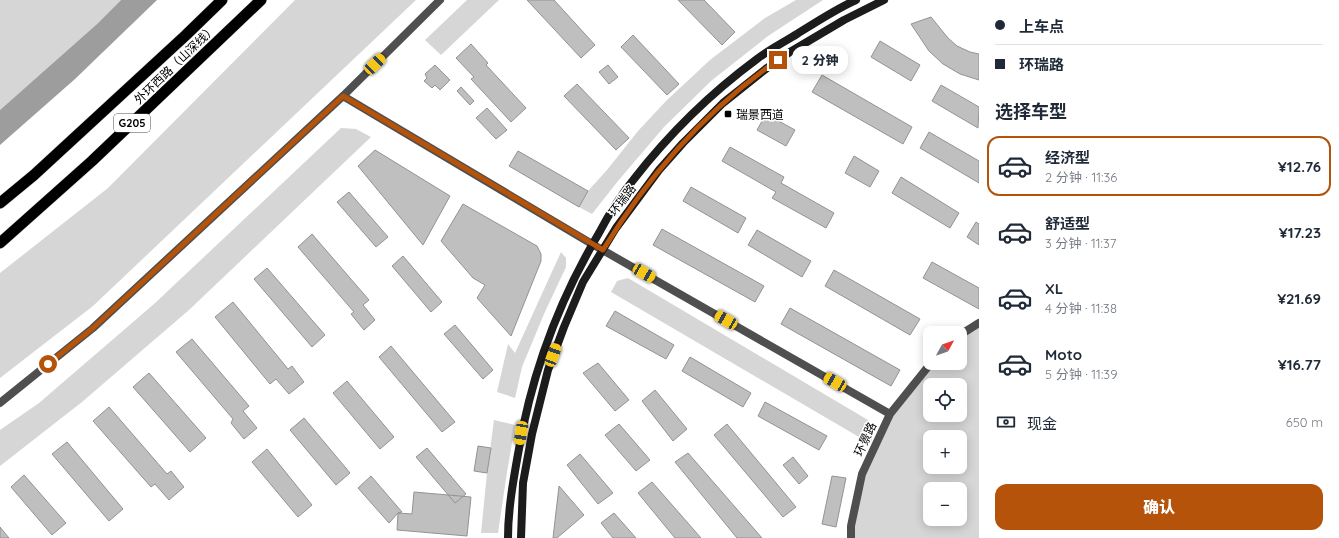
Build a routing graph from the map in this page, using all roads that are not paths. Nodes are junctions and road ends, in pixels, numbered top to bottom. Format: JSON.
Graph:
{"nodes":[{"id":1,"x":222,"y":0,"type":"edge"},
{"id":2,"x":261,"y":0,"type":"edge"},
{"id":3,"x":440,"y":0,"type":"edge"},
{"id":4,"x":856,"y":0,"type":"edge"},
{"id":5,"x":884,"y":0,"type":"edge"},
{"id":6,"x":343,"y":96,"type":"junction"},
{"id":7,"x":0,"y":203,"type":"edge"},
{"id":8,"x":0,"y":243,"type":"edge"},
{"id":9,"x":592,"y":244,"type":"junction"},
{"id":10,"x":603,"y":250,"type":"junction"},
{"id":11,"x":979,"y":323,"type":"edge"},
{"id":12,"x":967,"y":331,"type":"edge"},
{"id":13,"x":925,"y":370,"type":"edge"},
{"id":14,"x":0,"y":403,"type":"edge"},
{"id":15,"x":890,"y":414,"type":"junction"},
{"id":16,"x":508,"y":538,"type":"edge"},
{"id":17,"x":521,"y":538,"type":"edge"},
{"id":18,"x":851,"y":538,"type":"edge"}],
"edges":[{"from":1,"to":7,"type":"highway","name":"外环西路（山深线）","number":"G205"},
{"from":2,"to":8,"type":"highway","name":"外环西路（山深线）","number":"G205"},
{"from":3,"to":6,"type":"street"},
{"from":4,"to":9,"type":"main road","name":"环瑞路"},
{"from":5,"to":10,"type":"main road","name":"环瑞路"},
{"from":6,"to":9,"type":"street"},
{"from":6,"to":14,"type":"street"},
{"from":9,"to":10,"type":"street"},
{"from":9,"to":16,"type":"main road","name":"环瑞路"},
{"from":10,"to":15,"type":"street"},
{"from":10,"to":17,"type":"main road","name":"环瑞路"},
{"from":11,"to":12,"type":"street"},
{"from":13,"to":15,"type":"street","name":"环景路"},
{"from":15,"to":18,"type":"street","name":"环景路"}]}
